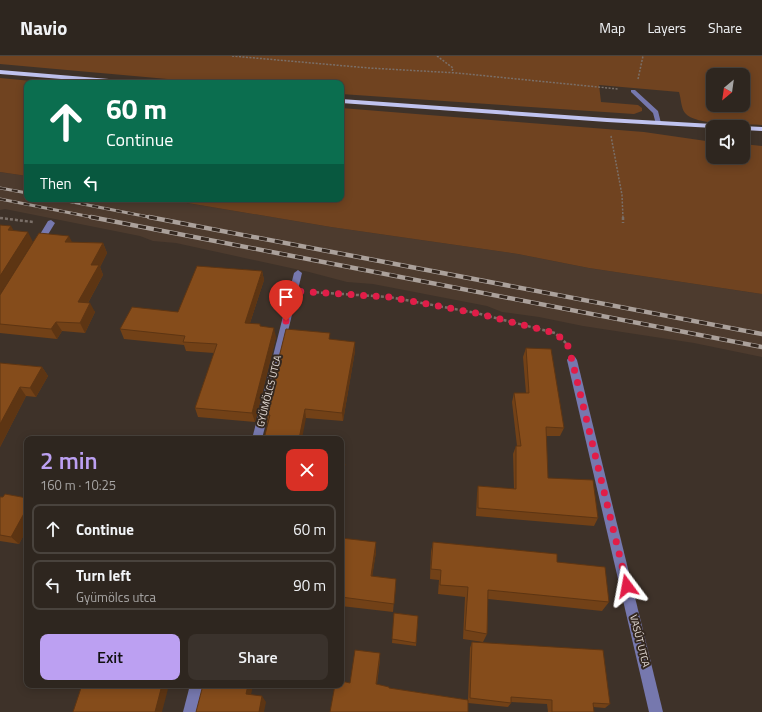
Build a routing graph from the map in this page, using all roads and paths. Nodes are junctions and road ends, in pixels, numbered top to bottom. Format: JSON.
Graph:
{"nodes":[{"id":1,"x":232,"y":56,"type":"edge"},
{"id":2,"x":438,"y":56,"type":"edge"},
{"id":3,"x":643,"y":56,"type":"edge"},
{"id":4,"x":0,"y":72,"type":"edge"},
{"id":5,"x":452,"y":72,"type":"junction"},
{"id":6,"x":97,"y":80,"type":"edge"},
{"id":7,"x":633,"y":91,"type":"junction"},
{"id":8,"x":344,"y":101,"type":"edge"},
{"id":9,"x":607,"y":120,"type":"junction"},
{"id":10,"x":658,"y":123,"type":"junction"},
{"id":11,"x":706,"y":126,"type":"edge"},
{"id":12,"x":750,"y":128,"type":"edge"},
{"id":13,"x":762,"y":129,"type":"edge"},
{"id":14,"x":0,"y":218,"type":"edge"},
{"id":15,"x":623,"y":223,"type":"dead end"},
{"id":16,"x":50,"y":226,"type":"joint"},
{"id":17,"x":32,"y":254,"type":"edge"},
{"id":18,"x":298,"y":273,"type":"dead end"},
{"id":19,"x":294,"y":291,"type":"junction"},
{"id":20,"x":572,"y":360,"type":"joint"},
{"id":21,"x":258,"y":436,"type":"edge"},
{"id":22,"x":196,"y":688,"type":"edge"},
{"id":23,"x":190,"y":712,"type":"edge"},
{"id":24,"x":656,"y":712,"type":"edge"}],
"edges":[{"from":1,"to":5,"type":"path"},
{"from":2,"to":5,"type":"path"},
{"from":3,"to":7,"type":"path"},
{"from":4,"to":6,"type":"main road"},
{"from":5,"to":7,"type":"path"},
{"from":7,"to":10,"type":"street"},
{"from":8,"to":9,"type":"main road"},
{"from":9,"to":10,"type":"main road"},
{"from":9,"to":15,"type":"path"},
{"from":10,"to":11,"type":"main road"},
{"from":12,"to":13,"type":"main road"},
{"from":14,"to":16,"type":"path"},
{"from":16,"to":17,"type":"street"},
{"from":18,"to":19,"type":"street","name":"GYÜMÖLCS UTCA"},
{"from":19,"to":20,"type":"path"},
{"from":19,"to":21,"type":"street","name":"GYÜMÖLCS UTCA"},
{"from":20,"to":24,"type":"street","name":"VASÚT UTCA"},
{"from":22,"to":23,"type":"street"}]}
